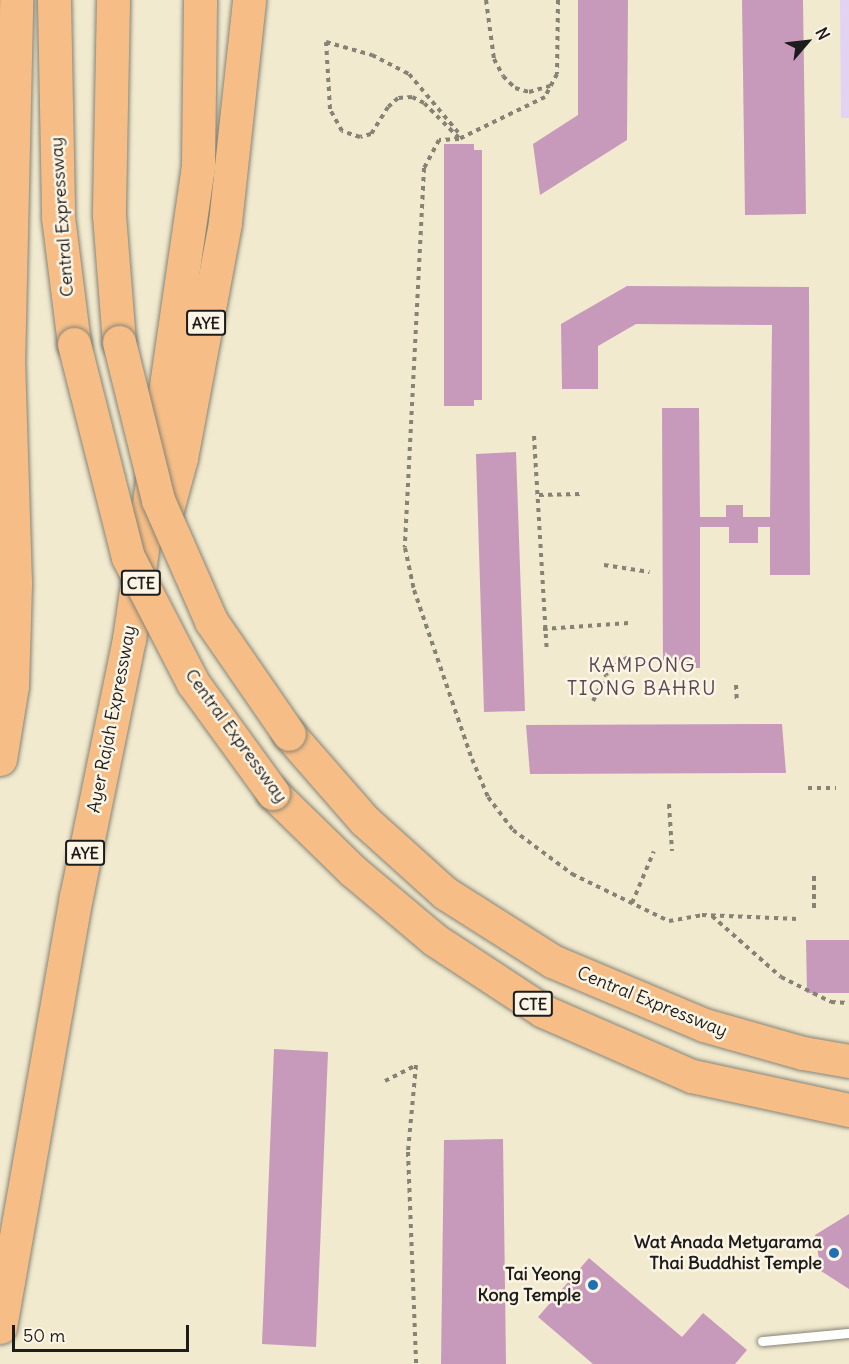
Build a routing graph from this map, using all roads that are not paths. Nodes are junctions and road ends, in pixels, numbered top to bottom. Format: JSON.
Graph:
{"nodes":[{"id":1,"x":16,"y":0,"type":"edge"},
{"id":2,"x":54,"y":0,"type":"edge"},
{"id":3,"x":113,"y":0,"type":"edge"},
{"id":4,"x":200,"y":0,"type":"edge"},
{"id":5,"x":249,"y":0,"type":"edge"},
{"id":6,"x":129,"y":639,"type":"junction"},
{"id":7,"x":0,"y":759,"type":"edge"},
{"id":8,"x":849,"y":1061,"type":"edge"},
{"id":9,"x":849,"y":1110,"type":"edge"},
{"id":10,"x":0,"y":1327,"type":"edge"},
{"id":11,"x":849,"y":1333,"type":"edge"},
{"id":12,"x":762,"y":1341,"type":"dead end"}],
"edges":[{"from":1,"to":7,"type":"highway"},
{"from":2,"to":9,"type":"highway","name":"Central Expressway","number":"CTE","bridge":true},
{"from":3,"to":8,"type":"highway","name":"Central Expressway","number":"CTE","bridge":true},
{"from":4,"to":6,"type":"highway","name":"Ayer Rajah Expressway","number":"AYE"},
{"from":5,"to":6,"type":"highway","number":"AYE"},
{"from":6,"to":10,"type":"highway","name":"Ayer Rajah Expressway","number":"AYE"},
{"from":11,"to":12,"type":"lane"}]}
